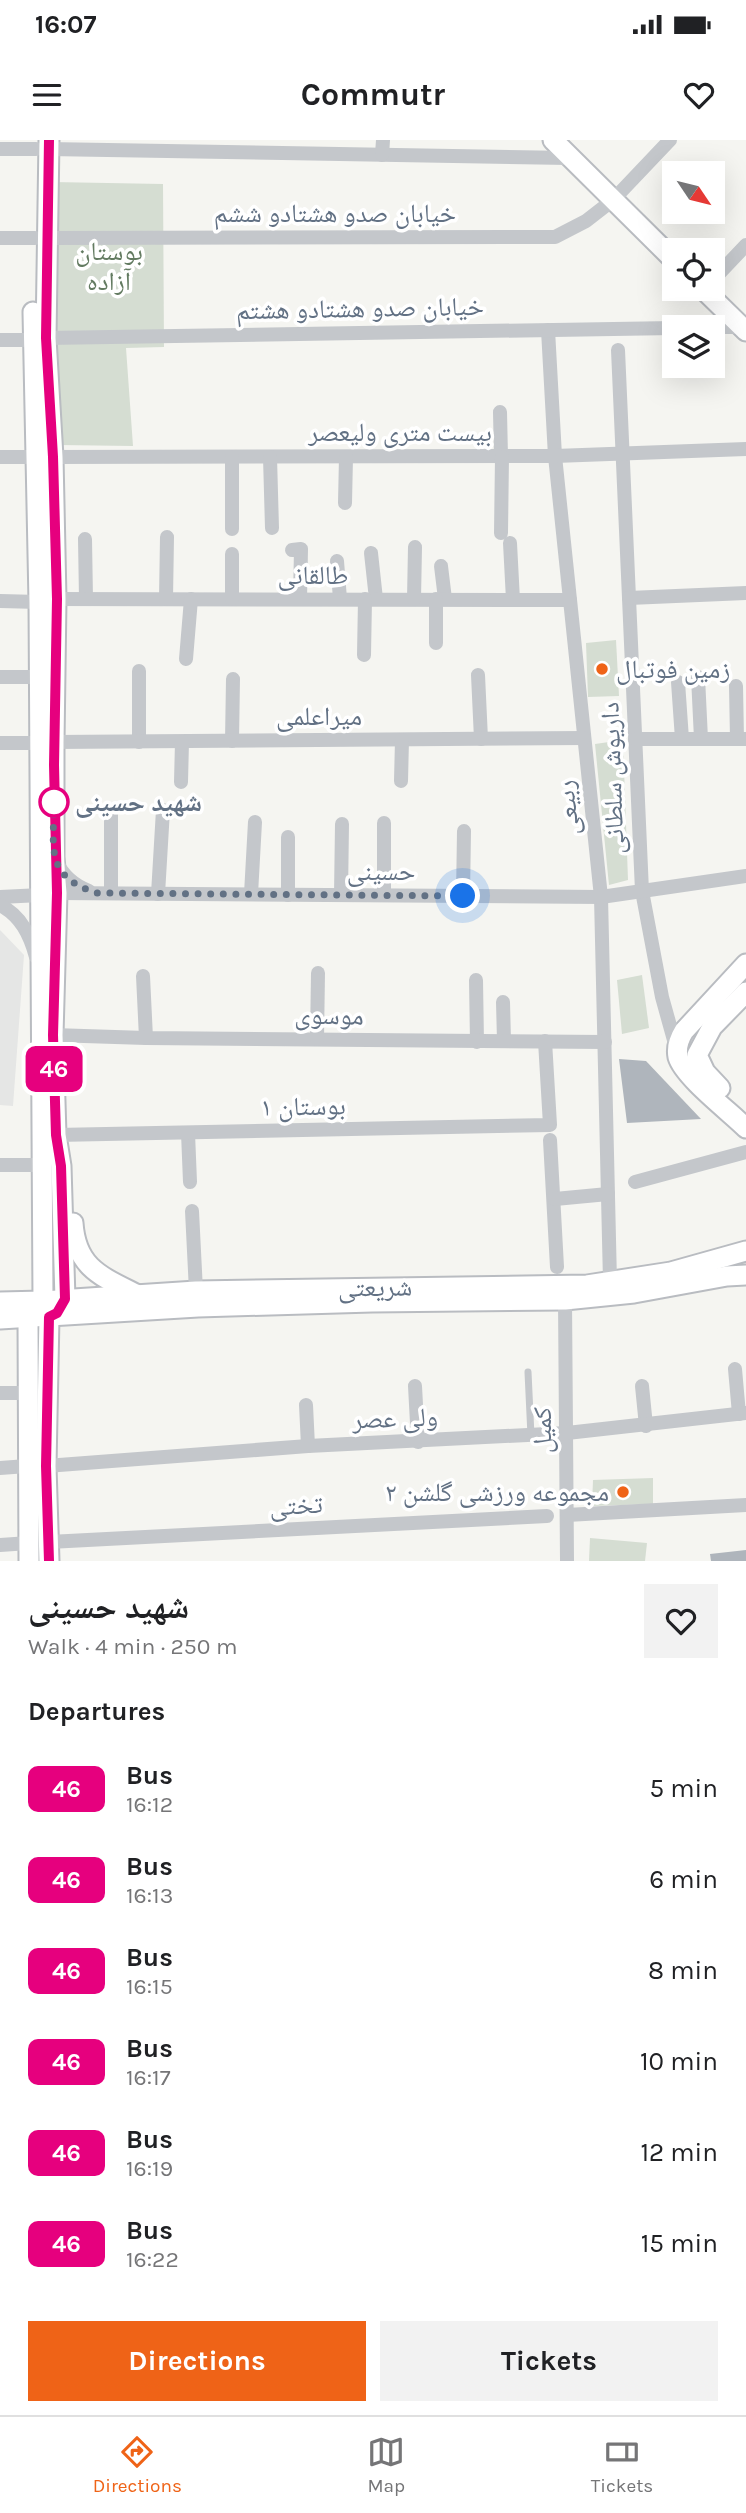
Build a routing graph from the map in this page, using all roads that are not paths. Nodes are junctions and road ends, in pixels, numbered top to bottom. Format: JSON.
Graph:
{"nodes":[{"id":1,"x":553,"y":140,"type":"edge"},
{"id":2,"x":670,"y":140,"type":"edge"},
{"id":3,"x":42,"y":144,"type":"edge"},
{"id":4,"x":382,"y":147,"type":"edge"},
{"id":5,"x":0,"y":149,"type":"edge"},
{"id":6,"x":569,"y":158,"type":"junction"},
{"id":7,"x":613,"y":200,"type":"junction"},
{"id":8,"x":0,"y":238,"type":"edge"},
{"id":9,"x":41,"y":238,"type":"junction"},
{"id":10,"x":746,"y":245,"type":"edge"},
{"id":11,"x":662,"y":248,"type":"edge"},
{"id":12,"x":725,"y":267,"type":"edge"},
{"id":13,"x":719,"y":301,"type":"edge"},
{"id":14,"x":662,"y":328,"type":"edge"},
{"id":15,"x":725,"y":328,"type":"edge"},
{"id":16,"x":744,"y":329,"type":"edge"},
{"id":17,"x":548,"y":330,"type":"junction"},
{"id":18,"x":39,"y":339,"type":"junction"},
{"id":19,"x":0,"y":340,"type":"edge"},
{"id":20,"x":618,"y":350,"type":"dead end"},
{"id":21,"x":500,"y":412,"type":"dead end"},
{"id":22,"x":746,"y":449,"type":"edge"},
{"id":23,"x":623,"y":454,"type":"junction"},
{"id":24,"x":0,"y":457,"type":"edge"},
{"id":25,"x":45,"y":457,"type":"junction"},
{"id":26,"x":232,"y":457,"type":"junction"},
{"id":27,"x":270,"y":457,"type":"junction"},
{"id":28,"x":345,"y":457,"type":"junction"},
{"id":29,"x":501,"y":457,"type":"junction"},
{"id":30,"x":555,"y":457,"type":"junction"},
{"id":31,"x":345,"y":502,"type":"dead end"},
{"id":32,"x":272,"y":528,"type":"dead end"},
{"id":33,"x":232,"y":529,"type":"dead end"},
{"id":34,"x":167,"y":537,"type":"dead end"},
{"id":35,"x":85,"y":539,"type":"dead end"},
{"id":36,"x":415,"y":547,"type":"dead end"},
{"id":37,"x":292,"y":550,"type":"dead end"},
{"id":38,"x":371,"y":553,"type":"dead end"},
{"id":39,"x":232,"y":554,"type":"dead end"},
{"id":40,"x":337,"y":561,"type":"dead end"},
{"id":41,"x":441,"y":566,"type":"dead end"},
{"id":42,"x":746,"y":593,"type":"edge"},
{"id":43,"x":629,"y":598,"type":"junction"},
{"id":44,"x":86,"y":599,"type":"junction"},
{"id":45,"x":166,"y":599,"type":"junction"},
{"id":46,"x":191,"y":599,"type":"junction"},
{"id":47,"x":232,"y":599,"type":"junction"},
{"id":48,"x":300,"y":599,"type":"junction"},
{"id":49,"x":340,"y":599,"type":"junction"},
{"id":50,"x":371,"y":599,"type":"junction"},
{"id":51,"x":414,"y":599,"type":"junction"},
{"id":52,"x":441,"y":599,"type":"junction"},
{"id":53,"x":48,"y":600,"type":"junction"},
{"id":54,"x":513,"y":600,"type":"junction"},
{"id":55,"x":570,"y":600,"type":"junction"},
{"id":56,"x":0,"y":601,"type":"edge"},
{"id":57,"x":436,"y":643,"type":"dead end"},
{"id":58,"x":364,"y":655,"type":"dead end"},
{"id":59,"x":186,"y":659,"type":"dead end"},
{"id":60,"x":139,"y":671,"type":"dead end"},
{"id":61,"x":478,"y":675,"type":"dead end"},
{"id":62,"x":0,"y":677,"type":"edge"},
{"id":63,"x":39,"y":677,"type":"junction"},
{"id":64,"x":698,"y":677,"type":"dead end"},
{"id":65,"x":233,"y":679,"type":"dead end"},
{"id":66,"x":678,"y":682,"type":"dead end"},
{"id":67,"x":736,"y":686,"type":"dead end"},
{"id":68,"x":584,"y":738,"type":"junction"},
{"id":69,"x":682,"y":738,"type":"junction"},
{"id":70,"x":481,"y":739,"type":"junction"},
{"id":71,"x":635,"y":739,"type":"junction"},
{"id":72,"x":701,"y":739,"type":"junction"},
{"id":73,"x":741,"y":739,"type":"edge"},
{"id":74,"x":402,"y":740,"type":"junction"},
{"id":75,"x":182,"y":741,"type":"junction"},
{"id":76,"x":232,"y":741,"type":"junction"},
{"id":77,"x":139,"y":742,"type":"junction"},
{"id":78,"x":0,"y":743,"type":"edge"},
{"id":79,"x":46,"y":743,"type":"junction"},
{"id":80,"x":401,"y":781,"type":"dead end"},
{"id":81,"x":181,"y":782,"type":"dead end"},
{"id":82,"x":111,"y":810,"type":"dead end"},
{"id":83,"x":163,"y":810,"type":"dead end"},
{"id":84,"x":255,"y":822,"type":"dead end"},
{"id":85,"x":384,"y":823,"type":"dead end"},
{"id":86,"x":342,"y":824,"type":"dead end"},
{"id":87,"x":464,"y":831,"type":"dead end"},
{"id":88,"x":288,"y":836,"type":"dead end"},
{"id":89,"x":54,"y":857,"type":"junction"},
{"id":90,"x":746,"y":876,"type":"edge"},
{"id":91,"x":642,"y":891,"type":"junction"},
{"id":92,"x":104,"y":893,"type":"junction"},
{"id":93,"x":49,"y":894,"type":"junction"},
{"id":94,"x":158,"y":894,"type":"junction"},
{"id":95,"x":251,"y":894,"type":"junction"},
{"id":96,"x":288,"y":895,"type":"junction"},
{"id":97,"x":341,"y":895,"type":"junction"},
{"id":98,"x":384,"y":895,"type":"junction"},
{"id":99,"x":463,"y":896,"type":"junction"},
{"id":100,"x":0,"y":897,"type":"edge"},
{"id":101,"x":601,"y":897,"type":"junction"},
{"id":102,"x":0,"y":905,"type":"edge"},
{"id":103,"x":746,"y":964,"type":"edge"},
{"id":104,"x":40,"y":973,"type":"junction"},
{"id":105,"x":318,"y":973,"type":"dead end"},
{"id":106,"x":143,"y":976,"type":"dead end"},
{"id":107,"x":476,"y":980,"type":"dead end"},
{"id":108,"x":746,"y":992,"type":"edge"},
{"id":109,"x":503,"y":1002,"type":"dead end"},
{"id":110,"x":53,"y":1035,"type":"junction"},
{"id":111,"x":146,"y":1038,"type":"junction"},
{"id":112,"x":317,"y":1039,"type":"junction"},
{"id":113,"x":504,"y":1041,"type":"junction"},
{"id":114,"x":545,"y":1041,"type":"junction"},
{"id":115,"x":477,"y":1042,"type":"junction"},
{"id":116,"x":604,"y":1042,"type":"junction"},
{"id":117,"x":678,"y":1055,"type":"junction"},
{"id":118,"x":723,"y":1098,"type":"junction"},
{"id":119,"x":746,"y":1111,"type":"edge"},
{"id":120,"x":746,"y":1128,"type":"edge"},
{"id":121,"x":550,"y":1132,"type":"junction"},
{"id":122,"x":188,"y":1133,"type":"junction"},
{"id":123,"x":56,"y":1135,"type":"junction"},
{"id":124,"x":746,"y":1152,"type":"edge"},
{"id":125,"x":0,"y":1165,"type":"edge"},
{"id":126,"x":51,"y":1165,"type":"junction"},
{"id":127,"x":190,"y":1182,"type":"dead end"},
{"id":128,"x":635,"y":1182,"type":"dead end"},
{"id":129,"x":608,"y":1194,"type":"junction"},
{"id":130,"x":555,"y":1199,"type":"junction"},
{"id":131,"x":192,"y":1211,"type":"dead end"},
{"id":132,"x":746,"y":1251,"type":"edge"},
{"id":133,"x":557,"y":1267,"type":"dead end"},
{"id":134,"x":746,"y":1275,"type":"edge"},
{"id":135,"x":610,"y":1282,"type":"junction"},
{"id":136,"x":195,"y":1291,"type":"junction"},
{"id":137,"x":137,"y":1294,"type":"junction"},
{"id":138,"x":65,"y":1299,"type":"junction"},
{"id":139,"x":565,"y":1300,"type":"junction"},
{"id":140,"x":0,"y":1302,"type":"edge"},
{"id":141,"x":46,"y":1309,"type":"junction"},
{"id":142,"x":0,"y":1319,"type":"edge"},
{"id":143,"x":28,"y":1319,"type":"junction"},
{"id":144,"x":735,"y":1369,"type":"dead end"},
{"id":145,"x":528,"y":1372,"type":"dead end"},
{"id":146,"x":415,"y":1386,"type":"dead end"},
{"id":147,"x":642,"y":1386,"type":"dead end"},
{"id":148,"x":0,"y":1393,"type":"edge"},
{"id":149,"x":27,"y":1393,"type":"junction"},
{"id":150,"x":306,"y":1405,"type":"dead end"},
{"id":151,"x":743,"y":1413,"type":"edge"},
{"id":152,"x":646,"y":1426,"type":"junction"},
{"id":153,"x":567,"y":1433,"type":"junction"},
{"id":154,"x":531,"y":1436,"type":"junction"},
{"id":155,"x":418,"y":1442,"type":"junction"},
{"id":156,"x":308,"y":1446,"type":"junction"},
{"id":157,"x":36,"y":1466,"type":"junction"},
{"id":158,"x":0,"y":1468,"type":"edge"},
{"id":159,"x":746,"y":1505,"type":"edge"},
{"id":160,"x":567,"y":1515,"type":"junction"},
{"id":161,"x":547,"y":1516,"type":"dead end"},
{"id":162,"x":0,"y":1545,"type":"edge"},
{"id":163,"x":29,"y":1552,"type":"edge"},
{"id":164,"x":49,"y":1552,"type":"edge"},
{"id":165,"x":566,"y":1561,"type":"edge"}],
"edges":[{"from":1,"to":6,"type":"main road"},
{"from":2,"to":7,"type":"street","name":"خیابان صدو هشتادو ششم"},
{"from":3,"to":4,"type":"street"},
{"from":3,"to":5,"type":"street"},
{"from":3,"to":9,"type":"main road"},
{"from":4,"to":6,"type":"street"},
{"from":6,"to":7,"type":"main road"},
{"from":7,"to":9,"type":"street","name":"خیابان صدو هشتادو ششم"},
{"from":7,"to":11,"type":"main road"},
{"from":8,"to":9,"type":"street","name":"خیابان صدو هشتادو ششم"},
{"from":9,"to":18,"type":"main road"},
{"from":10,"to":12,"type":"street"},
{"from":13,"to":16,"type":"main road"},
{"from":14,"to":17,"type":"street","name":"خیابان صدو هشتادو هشتم"},
{"from":15,"to":16,"type":"street"},
{"from":17,"to":18,"type":"street","name":"خیابان صدو هشتادو هشتم"},
{"from":17,"to":30,"type":"street","name":"ربیعی"},
{"from":18,"to":19,"type":"street","name":"خیابان صدو هشتادو هشتم"},
{"from":18,"to":25,"type":"main road"},
{"from":20,"to":23,"type":"street","name":"داریوش سلطانی"},
{"from":21,"to":29,"type":"street"},
{"from":22,"to":23,"type":"street","name":"بیست متری ولیعصر"},
{"from":23,"to":30,"type":"street","name":"بیست متری ولیعصر"},
{"from":23,"to":43,"type":"street","name":"داریوش سلطانی"},
{"from":24,"to":25,"type":"street","name":"بیست متری ولیعصر"},
{"from":25,"to":26,"type":"street","name":"بیست متری ولیعصر"},
{"from":25,"to":53,"type":"main road"},
{"from":26,"to":27,"type":"street","name":"بیست متری ولیعصر"},
{"from":26,"to":33,"type":"street"},
{"from":27,"to":28,"type":"street","name":"بیست متری ولیعصر"},
{"from":27,"to":32,"type":"street"},
{"from":28,"to":29,"type":"street","name":"بیست متری ولیعصر"},
{"from":28,"to":31,"type":"street"},
{"from":29,"to":30,"type":"street","name":"بیست متری ولیعصر"},
{"from":29,"to":54,"type":"street"},
{"from":30,"to":55,"type":"street","name":"ربیعی"},
{"from":34,"to":45,"type":"street"},
{"from":35,"to":44,"type":"street"},
{"from":36,"to":51,"type":"street"},
{"from":37,"to":48,"type":"street"},
{"from":38,"to":50,"type":"street"},
{"from":39,"to":47,"type":"street"},
{"from":40,"to":49,"type":"street"},
{"from":41,"to":52,"type":"street"},
{"from":42,"to":43,"type":"street"},
{"from":43,"to":71,"type":"street","name":"داریوش سلطانی"},
{"from":44,"to":45,"type":"street","name":"طالقانی"},
{"from":44,"to":53,"type":"street","name":"طالقانی"},
{"from":45,"to":46,"type":"street","name":"طالقانی"},
{"from":46,"to":47,"type":"street","name":"طالقانی"},
{"from":46,"to":59,"type":"street"},
{"from":47,"to":48,"type":"street","name":"طالقانی"},
{"from":48,"to":49,"type":"street","name":"طالقانی"},
{"from":49,"to":50,"type":"street","name":"طالقانی"},
{"from":50,"to":51,"type":"street","name":"طالقانی"},
{"from":50,"to":58,"type":"street"},
{"from":51,"to":52,"type":"street","name":"طالقانی"},
{"from":52,"to":54,"type":"street","name":"طالقانی"},
{"from":52,"to":57,"type":"street"},
{"from":53,"to":56,"type":"street","name":"طالقانی"},
{"from":53,"to":63,"type":"main road"},
{"from":53,"to":79,"type":"main road"},
{"from":54,"to":55,"type":"street","name":"طالقانی"},
{"from":55,"to":68,"type":"street","name":"ربیعی"},
{"from":60,"to":77,"type":"street"},
{"from":61,"to":70,"type":"street"},
{"from":62,"to":63,"type":"street"},
{"from":63,"to":79,"type":"main road"},
{"from":64,"to":72,"type":"street"},
{"from":65,"to":76,"type":"street"},
{"from":66,"to":69,"type":"street"},
{"from":67,"to":73,"type":"street"},
{"from":68,"to":70,"type":"street","name":"میراعلمی"},
{"from":68,"to":101,"type":"street","name":"ربیعی"},
{"from":69,"to":71,"type":"street"},
{"from":69,"to":72,"type":"street"},
{"from":70,"to":74,"type":"street","name":"میراعلمی"},
{"from":71,"to":91,"type":"street","name":"داریوش سلطانی"},
{"from":72,"to":73,"type":"street"},
{"from":74,"to":76,"type":"street","name":"میراعلمی"},
{"from":74,"to":80,"type":"street"},
{"from":75,"to":76,"type":"street","name":"میراعلمی"},
{"from":75,"to":77,"type":"street","name":"میراعلمی"},
{"from":75,"to":81,"type":"street"},
{"from":77,"to":79,"type":"street","name":"میراعلمی"},
{"from":78,"to":79,"type":"street","name":"میراعلمی"},
{"from":79,"to":89,"type":"main road"},
{"from":79,"to":93,"type":"main road"},
{"from":82,"to":92,"type":"street"},
{"from":83,"to":94,"type":"street"},
{"from":84,"to":95,"type":"street"},
{"from":85,"to":98,"type":"street"},
{"from":86,"to":97,"type":"street"},
{"from":87,"to":99,"type":"street"},
{"from":88,"to":96,"type":"street"},
{"from":89,"to":92,"type":"street"},
{"from":89,"to":93,"type":"main road"},
{"from":90,"to":91,"type":"street","name":"حسینی"},
{"from":91,"to":101,"type":"street","name":"حسینی"},
{"from":91,"to":117,"type":"street","name":"داریوش سلطانی"},
{"from":92,"to":93,"type":"street","name":"حسینی"},
{"from":92,"to":94,"type":"street","name":"حسینی"},
{"from":93,"to":100,"type":"street","name":"حسینی"},
{"from":93,"to":104,"type":"main road"},
{"from":93,"to":110,"type":"main road"},
{"from":94,"to":95,"type":"street","name":"حسینی"},
{"from":95,"to":96,"type":"street","name":"حسینی"},
{"from":96,"to":97,"type":"street","name":"حسینی"},
{"from":97,"to":98,"type":"street","name":"حسینی"},
{"from":98,"to":99,"type":"street","name":"حسینی"},
{"from":99,"to":101,"type":"street","name":"حسینی"},
{"from":101,"to":116,"type":"street","name":"ربیعی"},
{"from":102,"to":104,"type":"street"},
{"from":103,"to":117,"type":"main road"},
{"from":104,"to":126,"type":"main road"},
{"from":105,"to":112,"type":"street"},
{"from":106,"to":111,"type":"street"},
{"from":107,"to":115,"type":"street"},
{"from":108,"to":118,"type":"main road"},
{"from":109,"to":113,"type":"street"},
{"from":110,"to":111,"type":"street","name":"موسوی"},
{"from":110,"to":123,"type":"main road"},
{"from":111,"to":112,"type":"street","name":"موسوی"},
{"from":112,"to":115,"type":"street","name":"موسوی"},
{"from":113,"to":114,"type":"street","name":"موسوی"},
{"from":113,"to":115,"type":"street","name":"موسوی"},
{"from":114,"to":116,"type":"street","name":"موسوی"},
{"from":114,"to":121,"type":"street"},
{"from":116,"to":129,"type":"street","name":"ربیعی"},
{"from":117,"to":118,"type":"main road"},
{"from":118,"to":119,"type":"main road"},
{"from":118,"to":120,"type":"main road"},
{"from":121,"to":122,"type":"street","name":"بوستان ۱"},
{"from":121,"to":130,"type":"street"},
{"from":122,"to":123,"type":"street","name":"بوستان ۱"},
{"from":122,"to":127,"type":"street"},
{"from":123,"to":126,"type":"main road"},
{"from":124,"to":128,"type":"street"},
{"from":125,"to":126,"type":"street"},
{"from":126,"to":137,"type":"main road"},
{"from":126,"to":138,"type":"main road"},
{"from":126,"to":141,"type":"main road"},
{"from":129,"to":130,"type":"street"},
{"from":129,"to":135,"type":"street","name":"ربیعی"},
{"from":130,"to":133,"type":"street"},
{"from":131,"to":136,"type":"street"},
{"from":132,"to":135,"type":"main road","name":"شریعتی"},
{"from":134,"to":139,"type":"main road","name":"شریعتی"},
{"from":135,"to":136,"type":"main road","name":"شریعتی"},
{"from":136,"to":137,"type":"main road","name":"شریعتی"},
{"from":137,"to":138,"type":"main road","name":"شریعتی"},
{"from":138,"to":141,"type":"main road"},
{"from":139,"to":141,"type":"main road","name":"شریعتی"},
{"from":139,"to":153,"type":"street","name":"کمیل"},
{"from":140,"to":141,"type":"main road","name":"شریعتی"},
{"from":141,"to":143,"type":"main road"},
{"from":141,"to":157,"type":"main road"},
{"from":142,"to":143,"type":"main road"},
{"from":143,"to":149,"type":"main road"},
{"from":144,"to":151,"type":"street"},
{"from":145,"to":154,"type":"lane"},
{"from":146,"to":155,"type":"street"},
{"from":147,"to":152,"type":"street"},
{"from":148,"to":149,"type":"street"},
{"from":149,"to":157,"type":"main road"},
{"from":150,"to":156,"type":"street"},
{"from":151,"to":152,"type":"street","name":"ولی عصر"},
{"from":152,"to":153,"type":"street","name":"ولی عصر"},
{"from":153,"to":154,"type":"street","name":"ولی عصر"},
{"from":153,"to":160,"type":"street","name":"کمیل"},
{"from":154,"to":155,"type":"street","name":"ولی عصر"},
{"from":155,"to":156,"type":"street","name":"ولی عصر"},
{"from":156,"to":157,"type":"street","name":"ولی عصر"},
{"from":157,"to":158,"type":"street","name":"ولی عصر"},
{"from":157,"to":163,"type":"main road"},
{"from":157,"to":164,"type":"main road"},
{"from":159,"to":160,"type":"street"},
{"from":160,"to":165,"type":"street","name":"کمیل"},
{"from":161,"to":164,"type":"street","name":"تختی"},
{"from":162,"to":163,"type":"street"},
{"from":163,"to":164,"type":"main road"}]}
